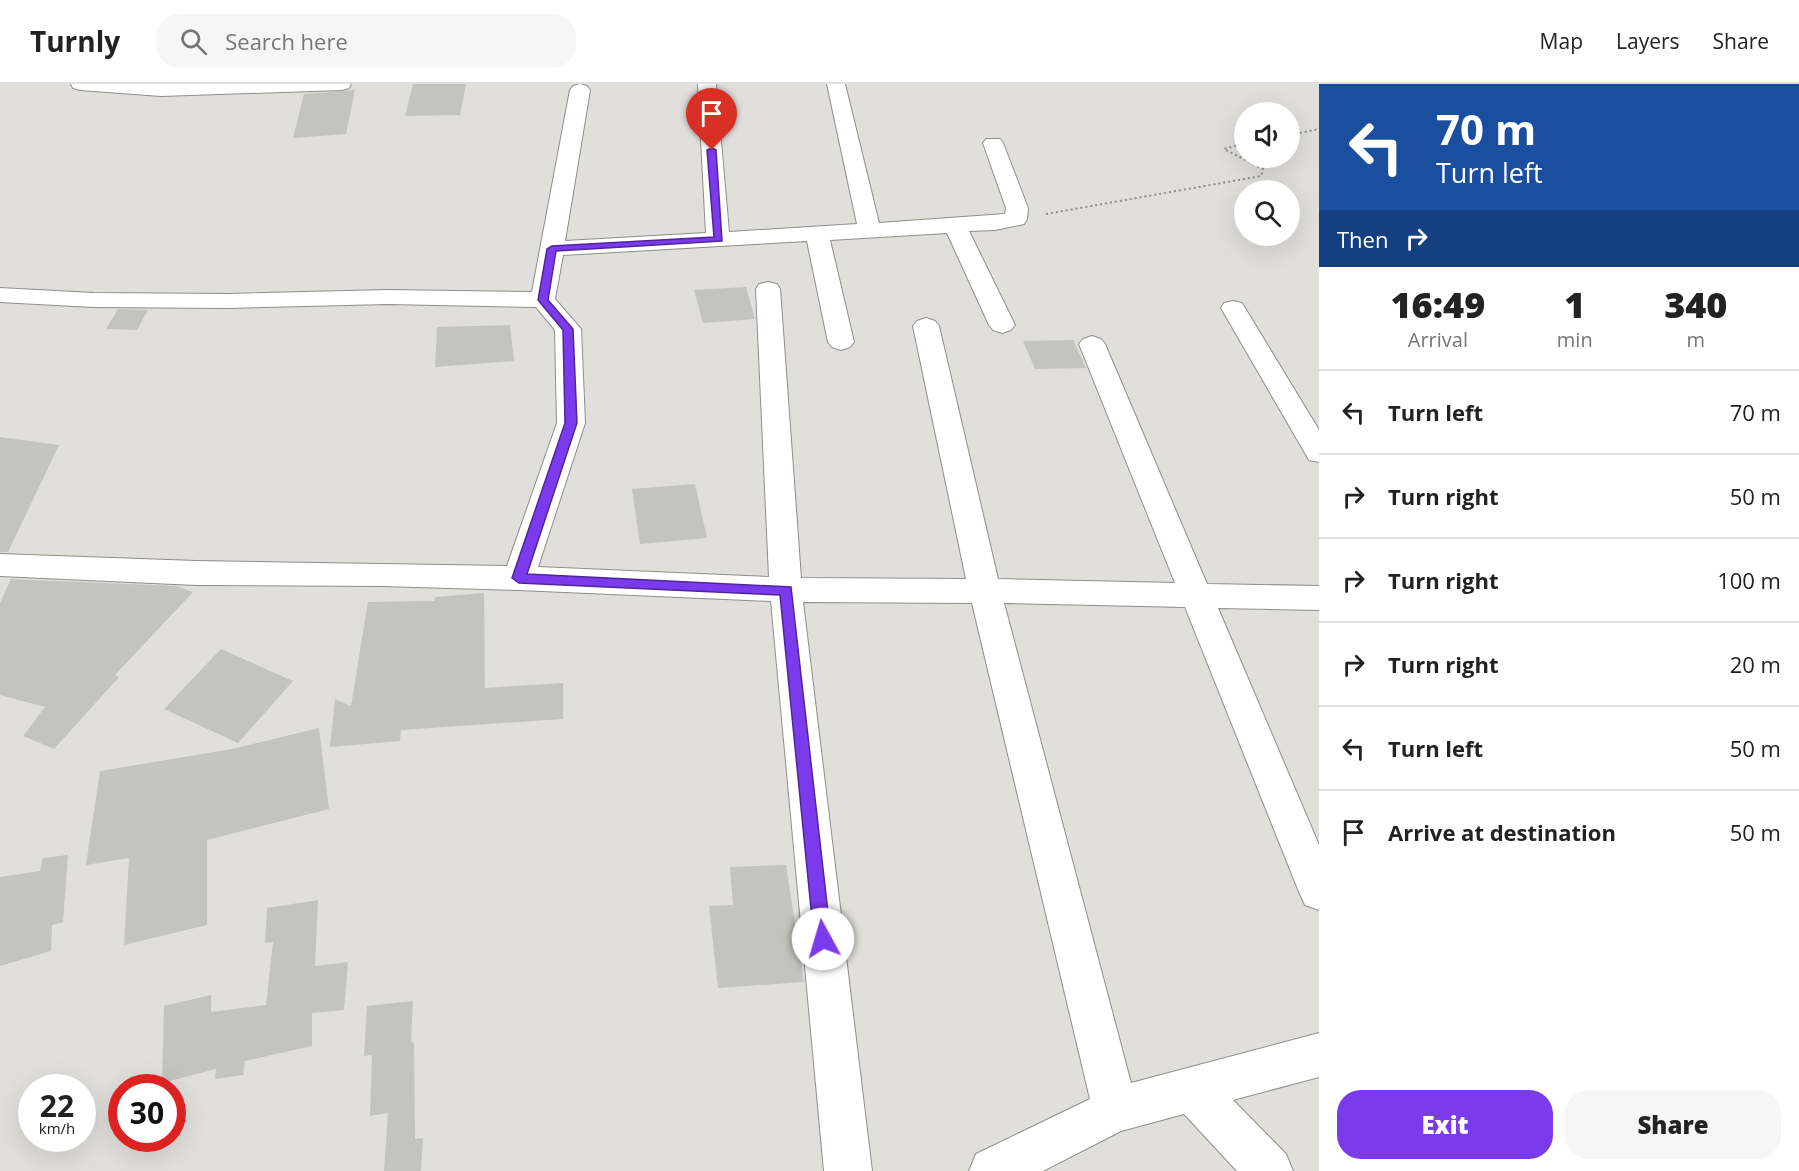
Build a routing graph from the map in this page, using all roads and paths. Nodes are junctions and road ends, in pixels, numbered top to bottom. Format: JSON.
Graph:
{"nodes":[{"id":1,"x":80,"y":84,"type":"edge"},
{"id":2,"x":342,"y":84,"type":"edge"},
{"id":3,"x":707,"y":84,"type":"edge"},
{"id":4,"x":836,"y":84,"type":"edge"},
{"id":5,"x":580,"y":90,"type":"dead end"},
{"id":6,"x":1319,"y":129,"type":"edge"},
{"id":7,"x":1300,"y":133,"type":"edge"},
{"id":8,"x":993,"y":143,"type":"dead end"},
{"id":9,"x":1234,"y":146,"type":"edge"},
{"id":10,"x":1234,"y":154,"type":"edge"},
{"id":11,"x":1261,"y":168,"type":"edge"},
{"id":12,"x":1016,"y":219,"type":"junction"},
{"id":13,"x":955,"y":226,"type":"junction"},
{"id":14,"x":870,"y":231,"type":"junction"},
{"id":15,"x":818,"y":234,"type":"junction"},
{"id":16,"x":718,"y":239,"type":"junction"},
{"id":17,"x":552,"y":249,"type":"junction"},
{"id":18,"x":768,"y":289,"type":"dead end"},
{"id":19,"x":0,"y":295,"type":"edge"},
{"id":20,"x":543,"y":300,"type":"junction"},
{"id":21,"x":1233,"y":308,"type":"dead end"},
{"id":22,"x":1002,"y":325,"type":"dead end"},
{"id":23,"x":926,"y":326,"type":"dead end"},
{"id":24,"x":841,"y":342,"type":"dead end"},
{"id":25,"x":1092,"y":344,"type":"dead end"},
{"id":26,"x":1319,"y":453,"type":"edge"},
{"id":27,"x":0,"y":565,"type":"edge"},
{"id":28,"x":519,"y":578,"type":"junction"},
{"id":29,"x":786,"y":590,"type":"junction"},
{"id":30,"x":985,"y":591,"type":"junction"},
{"id":31,"x":1199,"y":597,"type":"junction"},
{"id":32,"x":1319,"y":598,"type":"edge"},
{"id":33,"x":1319,"y":892,"type":"edge"},
{"id":34,"x":1319,"y":1054,"type":"edge"},
{"id":35,"x":1192,"y":1090,"type":"junction"},
{"id":36,"x":1115,"y":1110,"type":"junction"},
{"id":37,"x":848,"y":1171,"type":"edge"},
{"id":38,"x":993,"y":1171,"type":"edge"},
{"id":39,"x":1269,"y":1171,"type":"edge"}],
"edges":[{"from":1,"to":2,"type":"street"},
{"from":3,"to":16,"type":"street"},
{"from":4,"to":14,"type":"street"},
{"from":5,"to":17,"type":"street"},
{"from":6,"to":7,"type":"path"},
{"from":8,"to":12,"type":"street"},
{"from":9,"to":10,"type":"path"},
{"from":11,"to":12,"type":"path"},
{"from":12,"to":13,"type":"street"},
{"from":13,"to":14,"type":"street"},
{"from":13,"to":22,"type":"street"},
{"from":14,"to":15,"type":"street"},
{"from":15,"to":16,"type":"street"},
{"from":15,"to":24,"type":"street"},
{"from":16,"to":17,"type":"street"},
{"from":17,"to":20,"type":"street"},
{"from":18,"to":29,"type":"street"},
{"from":19,"to":20,"type":"street"},
{"from":20,"to":28,"type":"street"},
{"from":21,"to":26,"type":"street"},
{"from":23,"to":30,"type":"street"},
{"from":25,"to":31,"type":"street"},
{"from":27,"to":28,"type":"street"},
{"from":28,"to":29,"type":"street"},
{"from":29,"to":30,"type":"street"},
{"from":29,"to":37,"type":"street"},
{"from":30,"to":31,"type":"street"},
{"from":30,"to":36,"type":"street"},
{"from":31,"to":32,"type":"street"},
{"from":31,"to":33,"type":"street"},
{"from":34,"to":35,"type":"street"},
{"from":35,"to":36,"type":"street"},
{"from":35,"to":39,"type":"street"},
{"from":36,"to":38,"type":"street"}]}
